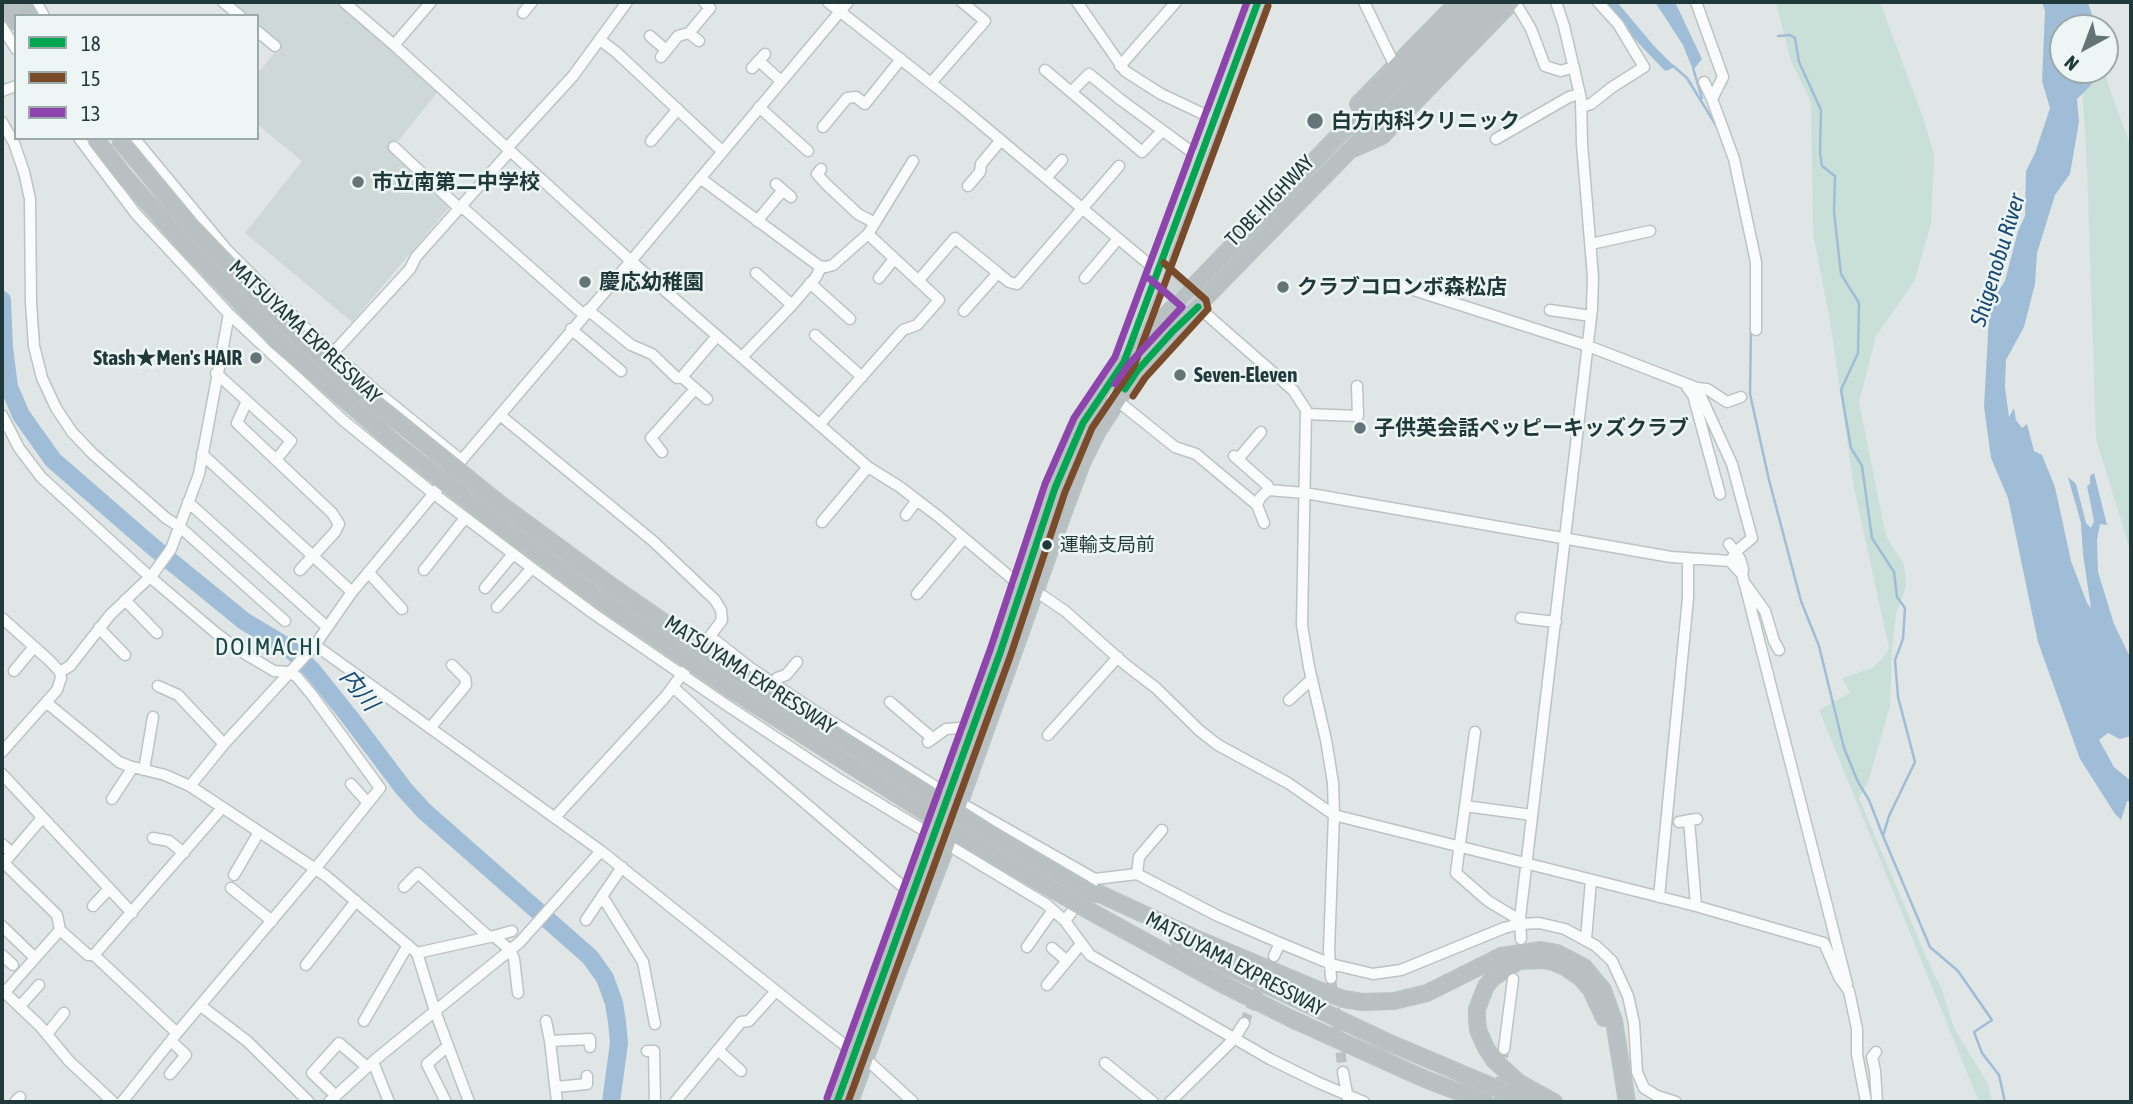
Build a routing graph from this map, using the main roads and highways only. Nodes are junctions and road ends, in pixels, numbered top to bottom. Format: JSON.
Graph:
{"nodes":[{"id":1,"x":4,"y":2,"type":"edge"},
{"id":2,"x":1258,"y":2,"type":"edge"},
{"id":3,"x":1458,"y":2,"type":"edge"},
{"id":4,"x":1476,"y":2,"type":"edge"},
{"id":5,"x":1495,"y":2,"type":"edge"},
{"id":6,"x":1514,"y":2,"type":"edge"},
{"id":7,"x":14,"y":19,"type":"edge"},
{"id":8,"x":1455,"y":33,"type":"junction"},
{"id":9,"x":1339,"y":135,"type":"junction"},
{"id":10,"x":97,"y":140,"type":"edge"},
{"id":11,"x":120,"y":140,"type":"edge"},
{"id":12,"x":1345,"y":153,"type":"junction"},
{"id":13,"x":1157,"y":271,"type":"junction"},
{"id":14,"x":1185,"y":295,"type":"junction"},
{"id":15,"x":1198,"y":307,"type":"junction"},
{"id":16,"x":1124,"y":362,"type":"junction"},
{"id":17,"x":1028,"y":590,"type":"junction"},
{"id":18,"x":941,"y":841,"type":"junction"},
{"id":19,"x":1096,"y":889,"type":"junction"},
{"id":20,"x":860,"y":1056,"type":"junction"},
{"id":21,"x":1425,"y":1079,"type":"junction"},
{"id":22,"x":837,"y":1102,"type":"edge"},
{"id":23,"x":850,"y":1102,"type":"edge"},
{"id":24,"x":1466,"y":1102,"type":"edge"},
{"id":25,"x":1485,"y":1102,"type":"edge"},
{"id":26,"x":1529,"y":1102,"type":"edge"},
{"id":27,"x":1554,"y":1102,"type":"edge"},
{"id":28,"x":1618,"y":1102,"type":"edge"},
{"id":29,"x":1627,"y":1102,"type":"edge"}],
"edges":[{"from":1,"to":7,"type":"highway"},
{"from":2,"to":13,"type":"main road"},
{"from":3,"to":9,"type":"highway"},
{"from":4,"to":8,"type":"highway","name":"TOBE HIGHWAY"},
{"from":5,"to":8,"type":"highway","name":"TOBE HIGHWAY"},
{"from":6,"to":12,"type":"highway"},
{"from":8,"to":9,"type":"highway","name":"TOBE HIGHWAY"},
{"from":8,"to":12,"type":"highway","name":"TOBE HIGHWAY"},
{"from":9,"to":14,"type":"highway","name":"TOBE HIGHWAY"},
{"from":10,"to":21,"type":"highway","name":"MATSUYAMA EXPRESSWAY","bridge":true},
{"from":11,"to":19,"type":"highway","name":"MATSUYAMA EXPRESSWAY","bridge":true},
{"from":12,"to":15,"type":"highway","name":"TOBE HIGHWAY"},
{"from":13,"to":14,"type":"main road"},
{"from":13,"to":16,"type":"main road"},
{"from":14,"to":15,"type":"main road"},
{"from":14,"to":16,"type":"highway","name":"TOBE HIGHWAY"},
{"from":15,"to":17,"type":"highway","name":"TOBE HIGHWAY"},
{"from":16,"to":17,"type":"highway","name":"TOBE HIGHWAY"},
{"from":17,"to":18,"type":"highway"},
{"from":17,"to":18,"type":"highway"},
{"from":18,"to":20,"type":"highway"},
{"from":18,"to":20,"type":"highway"},
{"from":19,"to":26,"type":"highway","name":"MATSUYAMA EXPRESSWAY"},
{"from":19,"to":29,"type":"highway"},
{"from":20,"to":22,"type":"highway"},
{"from":20,"to":23,"type":"highway"},
{"from":21,"to":24,"type":"highway"},
{"from":21,"to":25,"type":"highway","name":"MATSUYAMA EXPRESSWAY"},
{"from":27,"to":28,"type":"highway"}]}
